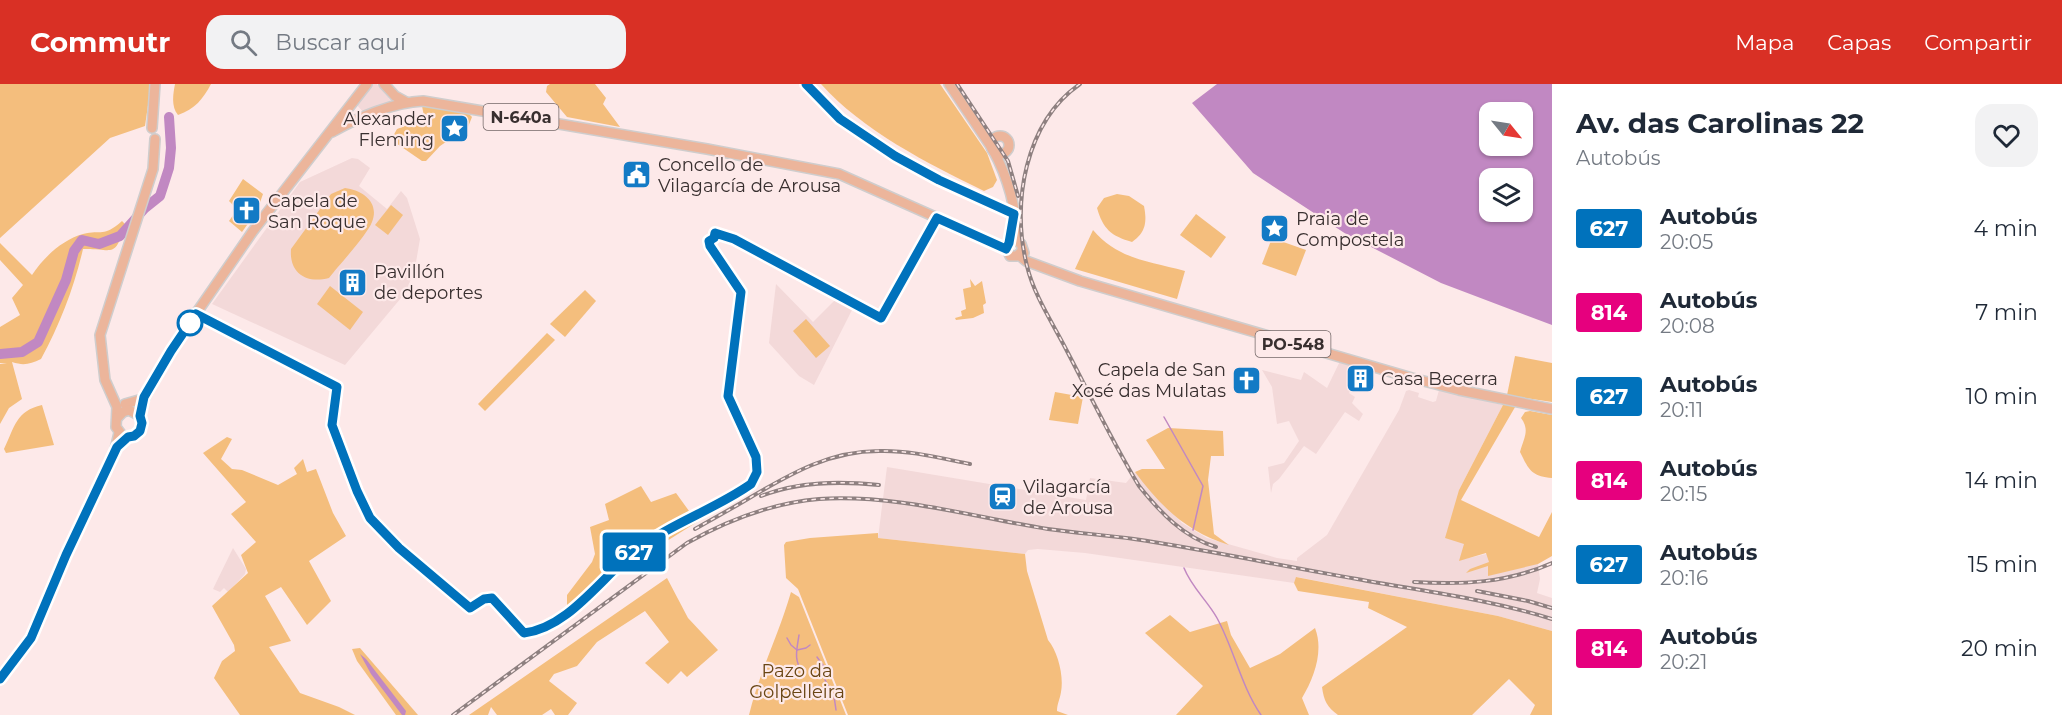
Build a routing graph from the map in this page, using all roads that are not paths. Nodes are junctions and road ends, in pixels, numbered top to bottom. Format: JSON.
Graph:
{"nodes":[{"id":1,"x":155,"y":84,"type":"edge"},
{"id":2,"x":367,"y":84,"type":"edge"},
{"id":3,"x":384,"y":84,"type":"edge"},
{"id":4,"x":806,"y":84,"type":"edge"},
{"id":5,"x":949,"y":84,"type":"edge"},
{"id":6,"x":406,"y":102,"type":"junction"},
{"id":7,"x":982,"y":133,"type":"junction"},
{"id":8,"x":328,"y":135,"type":"junction"},
{"id":9,"x":996,"y":137,"type":"junction"},
{"id":10,"x":993,"y":149,"type":"junction"},
{"id":11,"x":1007,"y":149,"type":"junction"},
{"id":12,"x":1004,"y":171,"type":"junction"},
{"id":13,"x":1014,"y":214,"type":"junction"},
{"id":14,"x":1011,"y":244,"type":"junction"},
{"id":15,"x":1020,"y":253,"type":"junction"},
{"id":16,"x":111,"y":392,"type":"junction"},
{"id":17,"x":142,"y":398,"type":"junction"},
{"id":18,"x":1552,"y":409,"type":"edge"},
{"id":19,"x":131,"y":410,"type":"junction"},
{"id":20,"x":118,"y":417,"type":"junction"},
{"id":21,"x":123,"y":435,"type":"junction"},
{"id":22,"x":0,"y":679,"type":"edge"}],
"edges":[{"from":1,"to":16,"type":"main road"},
{"from":2,"to":8,"type":"main road"},
{"from":3,"to":6,"type":"main road"},
{"from":4,"to":13,"type":"street"},
{"from":5,"to":7,"type":"main road"},
{"from":6,"to":8,"type":"main road","number":"N-640a"},
{"from":6,"to":14,"type":"main road","number":"N-640a"},
{"from":7,"to":9,"type":"main road"},
{"from":7,"to":10,"type":"main road"},
{"from":8,"to":17,"type":"main road","number":"N-640a"},
{"from":9,"to":10,"type":"main road"},
{"from":9,"to":11,"type":"main road"},
{"from":10,"to":11,"type":"main road"},
{"from":10,"to":12,"type":"main road"},
{"from":11,"to":12,"type":"main road"},
{"from":12,"to":13,"type":"main road"},
{"from":13,"to":14,"type":"main road"},
{"from":14,"to":15,"type":"main road"},
{"from":14,"to":15,"type":"main road"},
{"from":15,"to":18,"type":"main road","number":"PO-548"},
{"from":16,"to":19,"type":"main road"},
{"from":16,"to":20,"type":"main road"},
{"from":17,"to":19,"type":"main road","number":"N-640a"},
{"from":17,"to":19,"type":"main road"},
{"from":19,"to":20,"type":"main road"},
{"from":19,"to":21,"type":"main road","number":"N-640a"},
{"from":20,"to":21,"type":"main road"},
{"from":21,"to":22,"type":"main road","number":"N-640a"}]}
